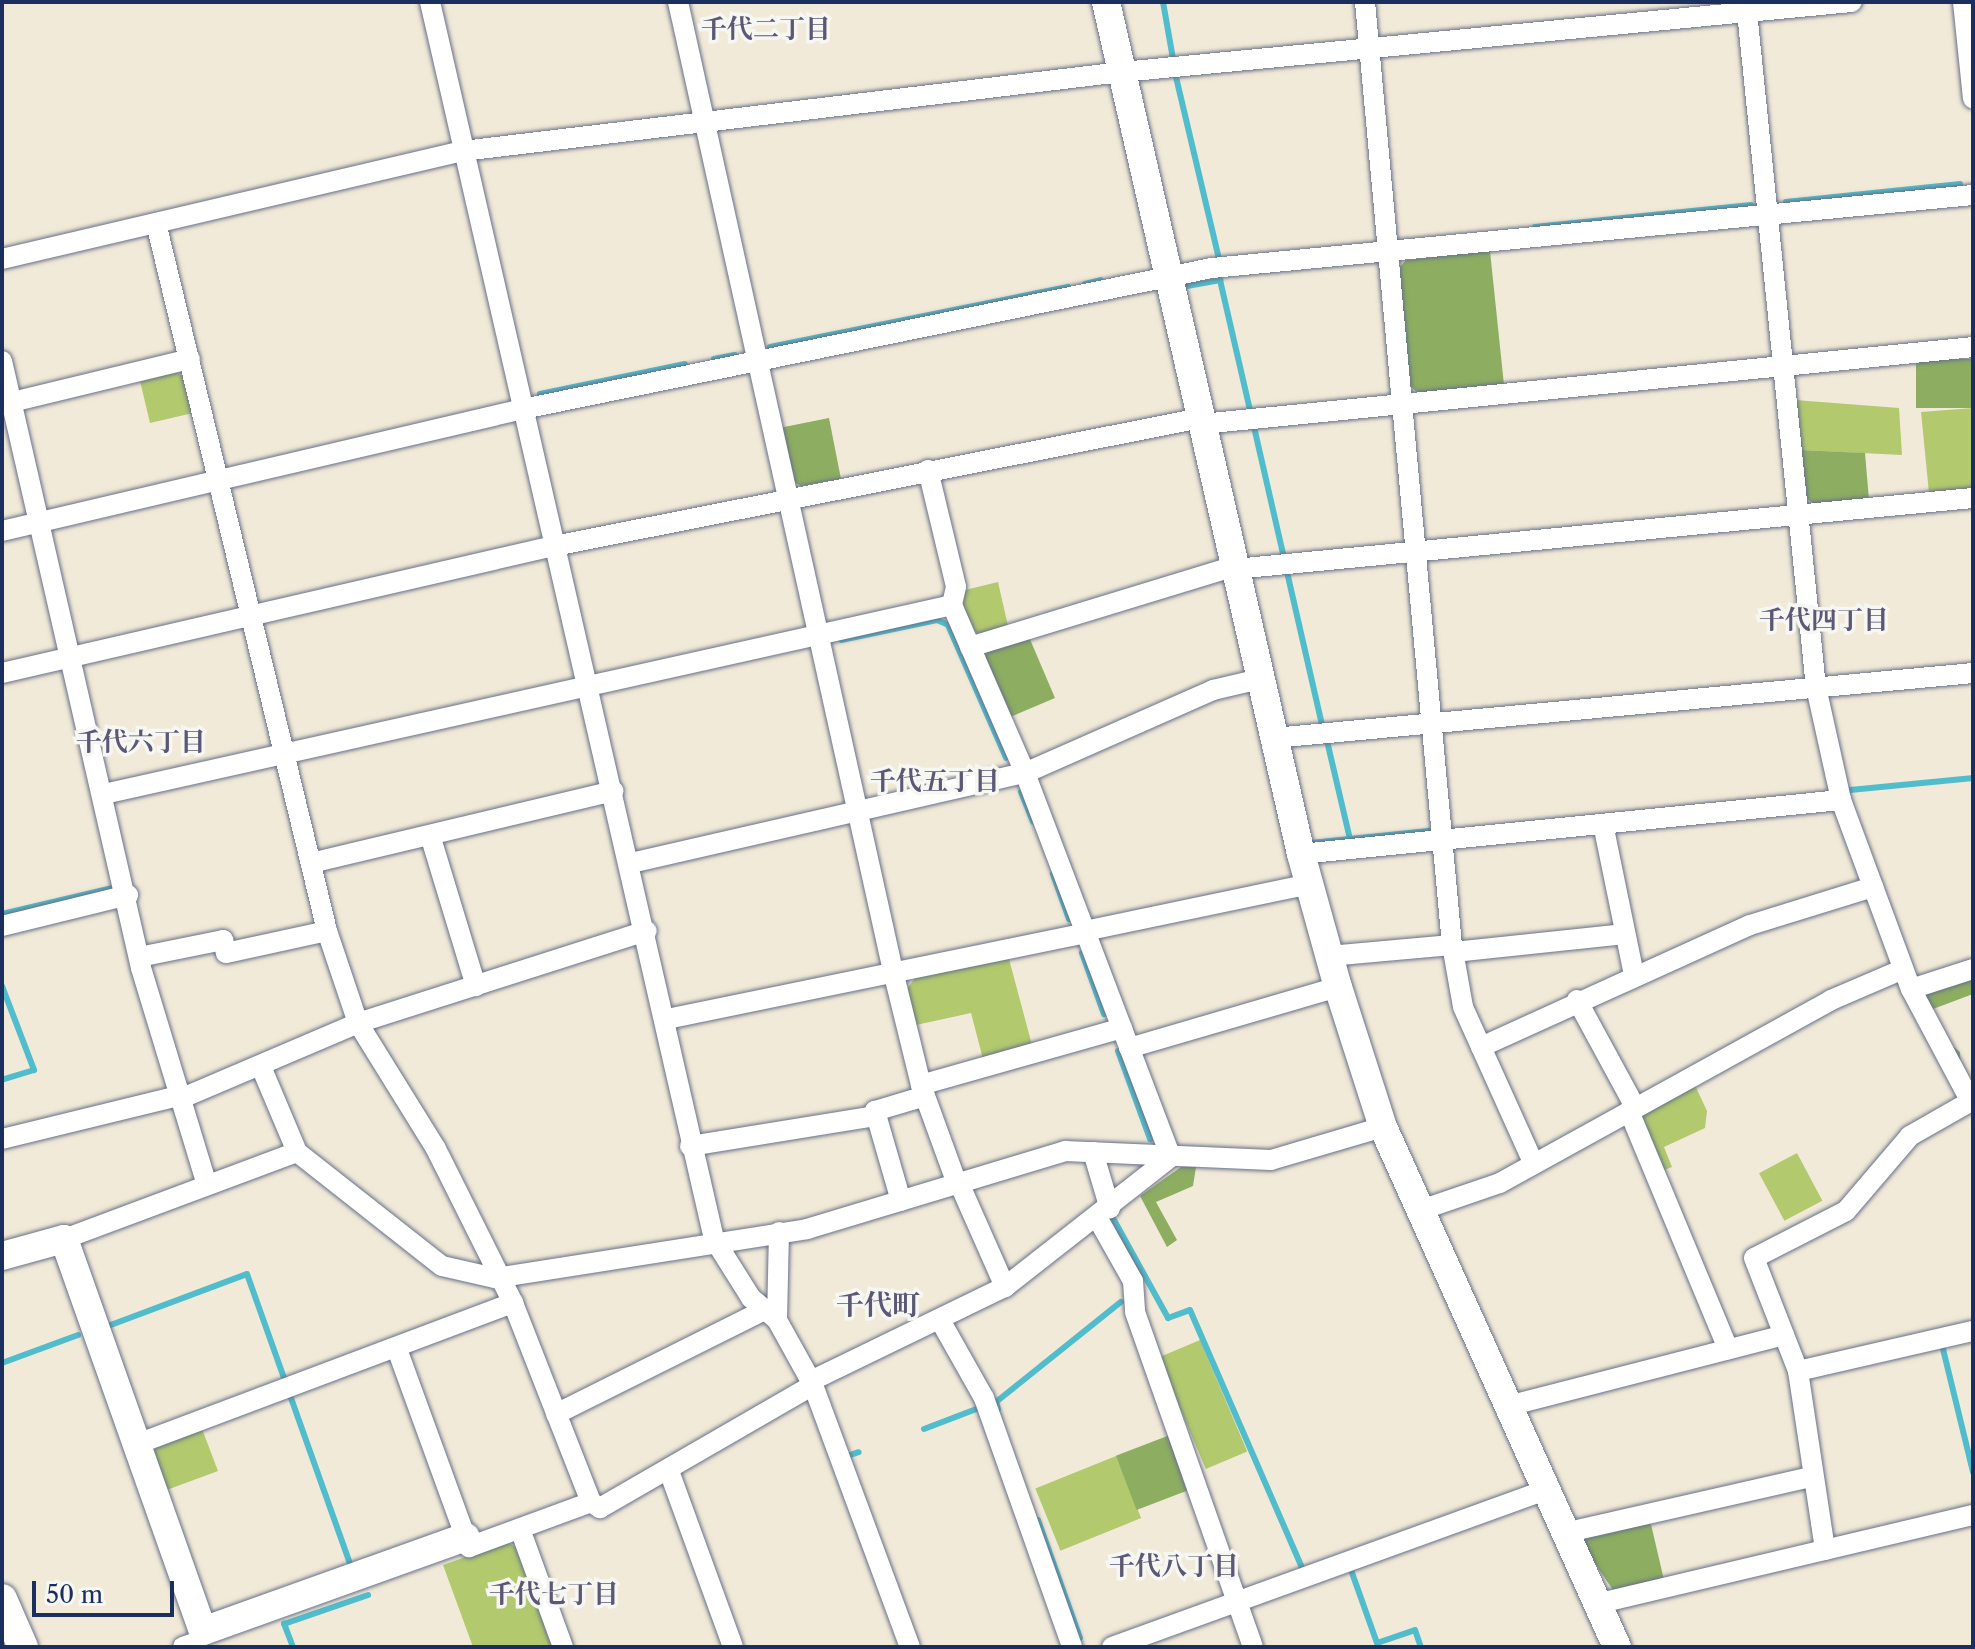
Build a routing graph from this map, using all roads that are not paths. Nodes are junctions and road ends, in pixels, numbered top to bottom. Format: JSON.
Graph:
{"nodes":[{"id":1,"x":430,"y":2,"type":"edge"},
{"id":2,"x":678,"y":2,"type":"edge"},
{"id":3,"x":1106,"y":2,"type":"edge"},
{"id":4,"x":1365,"y":2,"type":"edge"},
{"id":5,"x":1852,"y":2,"type":"edge"},
{"id":6,"x":1963,"y":2,"type":"edge"},
{"id":7,"x":1747,"y":8,"type":"edge"},
{"id":8,"x":1369,"y":46,"type":"junction"},
{"id":9,"x":1122,"y":72,"type":"junction"},
{"id":10,"x":1973,"y":90,"type":"edge"},
{"id":11,"x":1973,"y":98,"type":"edge"},
{"id":12,"x":706,"y":124,"type":"junction"},
{"id":13,"x":463,"y":151,"type":"junction"},
{"id":14,"x":1973,"y":195,"type":"edge"},
{"id":15,"x":1770,"y":215,"type":"junction"},
{"id":16,"x":156,"y":223,"type":"junction"},
{"id":17,"x":1388,"y":252,"type":"junction"},
{"id":18,"x":2,"y":259,"type":"edge"},
{"id":19,"x":1169,"y":277,"type":"junction"},
{"id":20,"x":1973,"y":347,"type":"edge"},
{"id":21,"x":190,"y":359,"type":"junction"},
{"id":22,"x":755,"y":359,"type":"junction"},
{"id":23,"x":2,"y":361,"type":"edge"},
{"id":24,"x":1785,"y":366,"type":"junction"},
{"id":25,"x":8,"y":396,"type":"edge"},
{"id":26,"x":1402,"y":404,"type":"junction"},
{"id":27,"x":523,"y":409,"type":"junction"},
{"id":28,"x":1201,"y":421,"type":"junction"},
{"id":29,"x":928,"y":470,"type":"junction"},
{"id":30,"x":218,"y":480,"type":"junction"},
{"id":31,"x":1973,"y":498,"type":"edge"},
{"id":32,"x":786,"y":499,"type":"junction"},
{"id":33,"x":1798,"y":516,"type":"junction"},
{"id":34,"x":40,"y":522,"type":"junction"},
{"id":35,"x":2,"y":531,"type":"edge"},
{"id":36,"x":554,"y":546,"type":"junction"},
{"id":37,"x":1415,"y":551,"type":"junction"},
{"id":38,"x":1235,"y":567,"type":"junction"},
{"id":39,"x":952,"y":605,"type":"junction"},
{"id":40,"x":251,"y":615,"type":"junction"},
{"id":41,"x":816,"y":633,"type":"junction"},
{"id":42,"x":970,"y":647,"type":"junction"},
{"id":43,"x":72,"y":657,"type":"junction"},
{"id":44,"x":2,"y":673,"type":"edge"},
{"id":45,"x":1973,"y":673,"type":"edge"},
{"id":46,"x":1260,"y":679,"type":"junction"},
{"id":47,"x":589,"y":682,"type":"junction"},
{"id":48,"x":1816,"y":687,"type":"junction"},
{"id":49,"x":1431,"y":723,"type":"junction"},
{"id":50,"x":1274,"y":738,"type":"junction"},
{"id":51,"x":285,"y":752,"type":"junction"},
{"id":52,"x":1025,"y":773,"type":"junction"},
{"id":53,"x":614,"y":791,"type":"junction"},
{"id":54,"x":104,"y":794,"type":"junction"},
{"id":55,"x":1841,"y":800,"type":"junction"},
{"id":56,"x":856,"y":811,"type":"junction"},
{"id":57,"x":1603,"y":824,"type":"junction"},
{"id":58,"x":430,"y":835,"type":"junction"},
{"id":59,"x":1442,"y":840,"type":"junction"},
{"id":60,"x":1301,"y":854,"type":"junction"},
{"id":61,"x":311,"y":863,"type":"junction"},
{"id":62,"x":631,"y":863,"type":"junction"},
{"id":63,"x":1309,"y":884,"type":"junction"},
{"id":64,"x":1873,"y":887,"type":"junction"},
{"id":65,"x":128,"y":895,"type":"junction"},
{"id":66,"x":2,"y":926,"type":"edge"},
{"id":67,"x":327,"y":931,"type":"junction"},
{"id":68,"x":647,"y":931,"type":"junction"},
{"id":69,"x":1085,"y":932,"type":"junction"},
{"id":70,"x":1625,"y":934,"type":"junction"},
{"id":71,"x":1453,"y":948,"type":"junction"},
{"id":72,"x":144,"y":956,"type":"junction"},
{"id":73,"x":1329,"y":956,"type":"junction"},
{"id":74,"x":1973,"y":969,"type":"edge"},
{"id":75,"x":1901,"y":970,"type":"junction"},
{"id":76,"x":893,"y":971,"type":"junction"},
{"id":77,"x":1634,"y":975,"type":"junction"},
{"id":78,"x":476,"y":986,"type":"junction"},
{"id":79,"x":1338,"y":987,"type":"junction"},
{"id":80,"x":1911,"y":989,"type":"junction"},
{"id":81,"x":1577,"y":1000,"type":"junction"},
{"id":82,"x":667,"y":1019,"type":"junction"},
{"id":83,"x":358,"y":1023,"type":"junction"},
{"id":84,"x":1126,"y":1038,"type":"junction"},
{"id":85,"x":1481,"y":1047,"type":"junction"},
{"id":86,"x":262,"y":1069,"type":"junction"},
{"id":87,"x":923,"y":1090,"type":"junction"},
{"id":88,"x":180,"y":1097,"type":"junction"},
{"id":89,"x":1971,"y":1100,"type":"edge"},
{"id":90,"x":1632,"y":1109,"type":"junction"},
{"id":91,"x":876,"y":1116,"type":"junction"},
{"id":92,"x":1383,"y":1127,"type":"junction"},
{"id":93,"x":2,"y":1139,"type":"edge"},
{"id":94,"x":690,"y":1146,"type":"junction"},
{"id":95,"x":297,"y":1152,"type":"junction"},
{"id":96,"x":1093,"y":1152,"type":"junction"},
{"id":97,"x":1171,"y":1157,"type":"junction"},
{"id":98,"x":1534,"y":1164,"type":"junction"},
{"id":99,"x":958,"y":1183,"type":"junction"},
{"id":100,"x":207,"y":1185,"type":"junction"},
{"id":101,"x":901,"y":1201,"type":"junction"},
{"id":102,"x":1421,"y":1210,"type":"junction"},
{"id":103,"x":1104,"y":1214,"type":"junction"},
{"id":104,"x":779,"y":1232,"type":"junction"},
{"id":105,"x":64,"y":1239,"type":"junction"},
{"id":106,"x":714,"y":1239,"type":"junction"},
{"id":107,"x":2,"y":1256,"type":"edge"},
{"id":108,"x":495,"y":1278,"type":"junction"},
{"id":109,"x":1005,"y":1287,"type":"junction"},
{"id":110,"x":513,"y":1303,"type":"junction"},
{"id":111,"x":771,"y":1315,"type":"junction"},
{"id":112,"x":940,"y":1320,"type":"junction"},
{"id":113,"x":1973,"y":1331,"type":"edge"},
{"id":114,"x":1784,"y":1335,"type":"junction"},
{"id":115,"x":397,"y":1349,"type":"junction"},
{"id":116,"x":1728,"y":1349,"type":"junction"},
{"id":117,"x":1798,"y":1371,"type":"junction"},
{"id":118,"x":812,"y":1383,"type":"junction"},
{"id":119,"x":1508,"y":1406,"type":"junction"},
{"id":120,"x":556,"y":1414,"type":"junction"},
{"id":121,"x":137,"y":1444,"type":"junction"},
{"id":122,"x":669,"y":1471,"type":"junction"},
{"id":123,"x":1811,"y":1477,"type":"junction"},
{"id":124,"x":1545,"y":1490,"type":"junction"},
{"id":125,"x":591,"y":1502,"type":"junction"},
{"id":126,"x":1973,"y":1515,"type":"edge"},
{"id":127,"x":520,"y":1529,"type":"junction"},
{"id":128,"x":1564,"y":1533,"type":"junction"},
{"id":129,"x":466,"y":1537,"type":"junction"},
{"id":130,"x":1825,"y":1550,"type":"junction"},
{"id":131,"x":2,"y":1599,"type":"edge"},
{"id":132,"x":1237,"y":1602,"type":"junction"},
{"id":133,"x":1596,"y":1604,"type":"junction"},
{"id":134,"x":195,"y":1642,"type":"edge"},
{"id":135,"x":23,"y":1647,"type":"edge"},
{"id":136,"x":563,"y":1647,"type":"edge"},
{"id":137,"x":733,"y":1647,"type":"edge"},
{"id":138,"x":910,"y":1647,"type":"edge"},
{"id":139,"x":1072,"y":1647,"type":"edge"},
{"id":140,"x":1112,"y":1647,"type":"edge"},
{"id":141,"x":1253,"y":1647,"type":"edge"},
{"id":142,"x":1617,"y":1647,"type":"edge"}],
"edges":[{"from":1,"to":13,"type":"street"},
{"from":2,"to":12,"type":"street"},
{"from":3,"to":9,"type":"street"},
{"from":4,"to":8,"type":"street"},
{"from":5,"to":7,"type":"street"},
{"from":6,"to":10,"type":"street"},
{"from":7,"to":8,"type":"street"},
{"from":7,"to":15,"type":"street"},
{"from":8,"to":9,"type":"street"},
{"from":8,"to":17,"type":"street"},
{"from":9,"to":12,"type":"street"},
{"from":9,"to":19,"type":"street"},
{"from":10,"to":11,"type":"street"},
{"from":12,"to":13,"type":"street"},
{"from":12,"to":22,"type":"street"},
{"from":13,"to":16,"type":"street"},
{"from":13,"to":27,"type":"street"},
{"from":14,"to":15,"type":"street"},
{"from":15,"to":17,"type":"street"},
{"from":15,"to":24,"type":"street"},
{"from":16,"to":18,"type":"street"},
{"from":16,"to":21,"type":"street"},
{"from":17,"to":19,"type":"street"},
{"from":17,"to":26,"type":"street"},
{"from":19,"to":22,"type":"street"},
{"from":19,"to":28,"type":"street"},
{"from":20,"to":24,"type":"street"},
{"from":21,"to":25,"type":"street"},
{"from":21,"to":30,"type":"street"},
{"from":22,"to":27,"type":"street"},
{"from":22,"to":32,"type":"street"},
{"from":23,"to":25,"type":"street"},
{"from":24,"to":26,"type":"street"},
{"from":24,"to":33,"type":"street"},
{"from":25,"to":34,"type":"street"},
{"from":26,"to":28,"type":"street"},
{"from":26,"to":37,"type":"street"},
{"from":27,"to":30,"type":"street"},
{"from":27,"to":36,"type":"street"},
{"from":28,"to":29,"type":"street"},
{"from":28,"to":38,"type":"street"},
{"from":29,"to":32,"type":"street"},
{"from":29,"to":39,"type":"street"},
{"from":30,"to":34,"type":"street"},
{"from":30,"to":40,"type":"street"},
{"from":31,"to":33,"type":"street"},
{"from":32,"to":36,"type":"street"},
{"from":32,"to":41,"type":"street"},
{"from":33,"to":37,"type":"street"},
{"from":33,"to":48,"type":"street"},
{"from":34,"to":35,"type":"street"},
{"from":34,"to":43,"type":"street"},
{"from":36,"to":40,"type":"street"},
{"from":36,"to":47,"type":"street"},
{"from":37,"to":38,"type":"street"},
{"from":37,"to":49,"type":"street"},
{"from":38,"to":42,"type":"street"},
{"from":38,"to":46,"type":"street"},
{"from":39,"to":41,"type":"street"},
{"from":39,"to":42,"type":"street"},
{"from":40,"to":43,"type":"street"},
{"from":40,"to":51,"type":"street"},
{"from":41,"to":47,"type":"street"},
{"from":41,"to":56,"type":"street"},
{"from":42,"to":52,"type":"street"},
{"from":43,"to":44,"type":"street"},
{"from":43,"to":54,"type":"street"},
{"from":45,"to":48,"type":"street"},
{"from":46,"to":50,"type":"street"},
{"from":46,"to":52,"type":"street"},
{"from":47,"to":51,"type":"street"},
{"from":47,"to":53,"type":"street"},
{"from":48,"to":49,"type":"street"},
{"from":48,"to":55,"type":"street"},
{"from":49,"to":50,"type":"street"},
{"from":49,"to":59,"type":"street"},
{"from":50,"to":60,"type":"street"},
{"from":51,"to":54,"type":"street"},
{"from":51,"to":61,"type":"street"},
{"from":52,"to":56,"type":"street"},
{"from":52,"to":69,"type":"street"},
{"from":53,"to":58,"type":"street"},
{"from":53,"to":62,"type":"street"},
{"from":54,"to":65,"type":"street"},
{"from":55,"to":57,"type":"street"},
{"from":55,"to":64,"type":"street"},
{"from":56,"to":62,"type":"street"},
{"from":56,"to":76,"type":"street"},
{"from":57,"to":59,"type":"street"},
{"from":57,"to":70,"type":"street"},
{"from":58,"to":61,"type":"street"},
{"from":58,"to":78,"type":"street"},
{"from":59,"to":60,"type":"street"},
{"from":59,"to":71,"type":"street"},
{"from":60,"to":63,"type":"street"},
{"from":61,"to":67,"type":"street"},
{"from":62,"to":68,"type":"street"},
{"from":63,"to":69,"type":"street"},
{"from":63,"to":73,"type":"street"},
{"from":64,"to":75,"type":"street"},
{"from":64,"to":77,"type":"street"},
{"from":65,"to":66,"type":"street"},
{"from":65,"to":72,"type":"street"},
{"from":67,"to":72,"type":"street"},
{"from":67,"to":83,"type":"street"},
{"from":68,"to":78,"type":"street"},
{"from":68,"to":82,"type":"street"},
{"from":69,"to":76,"type":"street"},
{"from":69,"to":84,"type":"street"},
{"from":70,"to":71,"type":"street"},
{"from":70,"to":77,"type":"street"},
{"from":71,"to":73,"type":"street"},
{"from":71,"to":85,"type":"street"},
{"from":72,"to":88,"type":"street"},
{"from":73,"to":79,"type":"street"},
{"from":74,"to":80,"type":"street"},
{"from":75,"to":80,"type":"street"},
{"from":75,"to":90,"type":"street"},
{"from":76,"to":82,"type":"street"},
{"from":76,"to":87,"type":"street"},
{"from":77,"to":81,"type":"street"},
{"from":78,"to":83,"type":"street"},
{"from":79,"to":84,"type":"street"},
{"from":79,"to":92,"type":"street"},
{"from":80,"to":89,"type":"street"},
{"from":81,"to":85,"type":"street"},
{"from":81,"to":90,"type":"street"},
{"from":82,"to":94,"type":"street"},
{"from":83,"to":86,"type":"street"},
{"from":83,"to":108,"type":"street"},
{"from":84,"to":87,"type":"street"},
{"from":84,"to":97,"type":"street"},
{"from":85,"to":98,"type":"street"},
{"from":86,"to":88,"type":"street"},
{"from":86,"to":95,"type":"street"},
{"from":87,"to":91,"type":"street"},
{"from":87,"to":99,"type":"street"},
{"from":88,"to":93,"type":"street"},
{"from":88,"to":100,"type":"street"},
{"from":89,"to":114,"type":"street"},
{"from":90,"to":98,"type":"street"},
{"from":90,"to":116,"type":"street"},
{"from":91,"to":94,"type":"street"},
{"from":91,"to":101,"type":"street"},
{"from":92,"to":97,"type":"street"},
{"from":92,"to":102,"type":"street"},
{"from":94,"to":106,"type":"street"},
{"from":95,"to":100,"type":"street"},
{"from":95,"to":108,"type":"street"},
{"from":96,"to":97,"type":"street"},
{"from":96,"to":99,"type":"street"},
{"from":96,"to":103,"type":"street"},
{"from":97,"to":103,"type":"street"},
{"from":98,"to":102,"type":"street"},
{"from":99,"to":101,"type":"street"},
{"from":99,"to":109,"type":"street"},
{"from":100,"to":105,"type":"street"},
{"from":101,"to":104,"type":"street"},
{"from":102,"to":119,"type":"street"},
{"from":103,"to":109,"type":"street"},
{"from":103,"to":132,"type":"street"},
{"from":104,"to":106,"type":"street"},
{"from":104,"to":111,"type":"street"},
{"from":105,"to":107,"type":"street"},
{"from":105,"to":121,"type":"street"},
{"from":106,"to":108,"type":"street"},
{"from":106,"to":111,"type":"street"},
{"from":108,"to":110,"type":"street"},
{"from":109,"to":112,"type":"street"},
{"from":110,"to":115,"type":"street"},
{"from":110,"to":120,"type":"street"},
{"from":111,"to":118,"type":"street"},
{"from":111,"to":120,"type":"street"},
{"from":112,"to":118,"type":"street"},
{"from":112,"to":139,"type":"street"},
{"from":113,"to":117,"type":"street"},
{"from":114,"to":116,"type":"street"},
{"from":114,"to":117,"type":"street"},
{"from":115,"to":121,"type":"street"},
{"from":115,"to":129,"type":"street"},
{"from":116,"to":119,"type":"street"},
{"from":117,"to":123,"type":"street"},
{"from":118,"to":122,"type":"street"},
{"from":118,"to":138,"type":"street"},
{"from":119,"to":124,"type":"street"},
{"from":120,"to":125,"type":"street"},
{"from":121,"to":134,"type":"street"},
{"from":122,"to":125,"type":"street"},
{"from":122,"to":137,"type":"street"},
{"from":123,"to":128,"type":"street"},
{"from":123,"to":130,"type":"street"},
{"from":124,"to":128,"type":"street"},
{"from":124,"to":132,"type":"street"},
{"from":125,"to":127,"type":"street"},
{"from":126,"to":130,"type":"street"},
{"from":127,"to":129,"type":"street"},
{"from":127,"to":136,"type":"street"},
{"from":128,"to":133,"type":"street"},
{"from":129,"to":134,"type":"street"},
{"from":130,"to":133,"type":"street"},
{"from":131,"to":135,"type":"main road"},
{"from":132,"to":140,"type":"street"},
{"from":132,"to":141,"type":"street"},
{"from":133,"to":142,"type":"street"}]}
